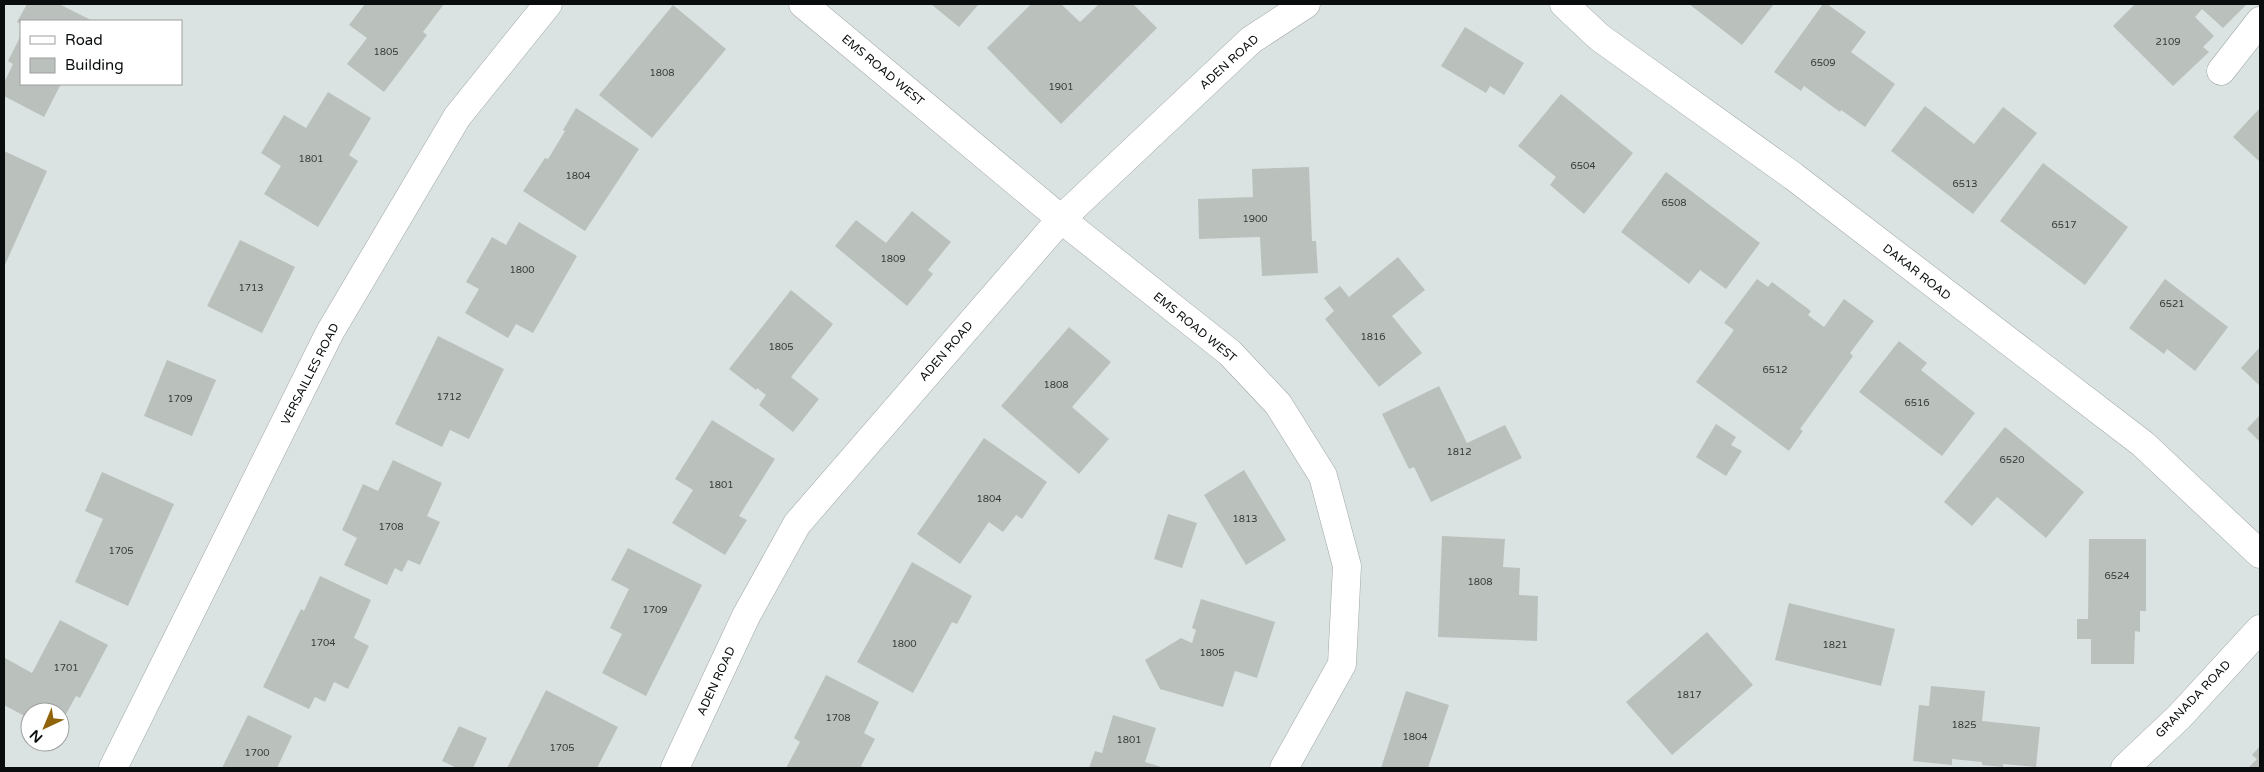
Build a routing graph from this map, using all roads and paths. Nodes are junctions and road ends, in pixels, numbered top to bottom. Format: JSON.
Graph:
{"nodes":[{"id":1,"x":548,"y":4,"type":"edge"},
{"id":2,"x":803,"y":4,"type":"edge"},
{"id":3,"x":1306,"y":4,"type":"edge"},
{"id":4,"x":1564,"y":4,"type":"edge"},
{"id":5,"x":2260,"y":21,"type":"edge"},
{"id":6,"x":2221,"y":72,"type":"dead end"},
{"id":7,"x":1061,"y":220,"type":"junction"},
{"id":8,"x":2260,"y":554,"type":"edge"},
{"id":9,"x":2260,"y":629,"type":"edge"},
{"id":10,"x":113,"y":768,"type":"edge"},
{"id":11,"x":675,"y":768,"type":"edge"},
{"id":12,"x":1284,"y":768,"type":"edge"},
{"id":13,"x":2125,"y":768,"type":"edge"}],
"edges":[{"from":1,"to":10,"type":"street","name":"VERSAILLES ROAD"},
{"from":2,"to":7,"type":"street","name":"EMS ROAD WEST"},
{"from":3,"to":7,"type":"street","name":"ADEN ROAD"},
{"from":4,"to":8,"type":"street","name":"DAKAR ROAD"},
{"from":5,"to":6,"type":"street"},
{"from":7,"to":11,"type":"street","name":"ADEN ROAD"},
{"from":7,"to":12,"type":"street","name":"EMS ROAD WEST"},
{"from":9,"to":13,"type":"street","name":"GRANADA ROAD"}]}
